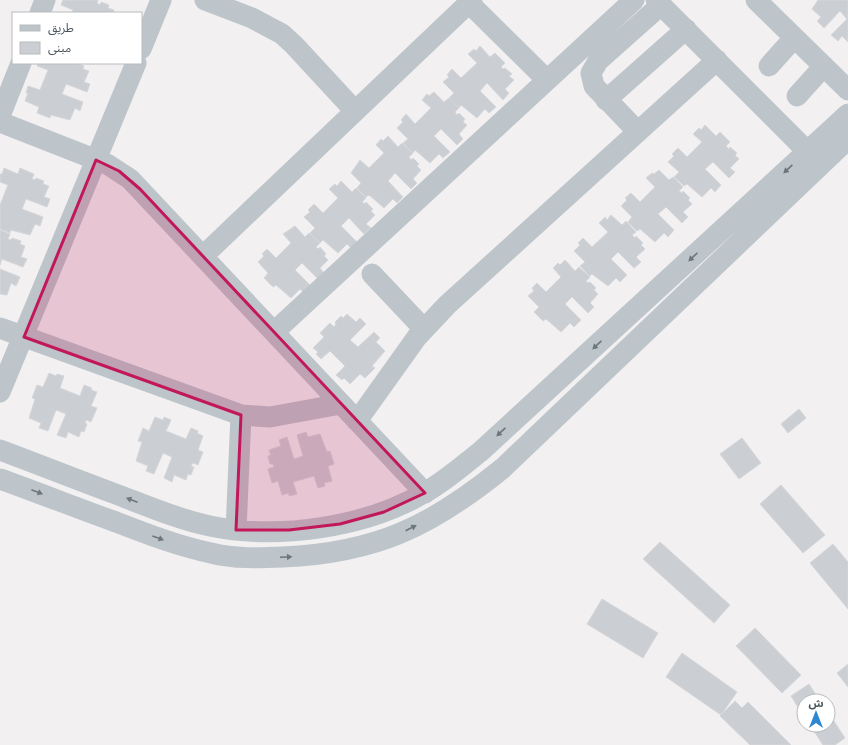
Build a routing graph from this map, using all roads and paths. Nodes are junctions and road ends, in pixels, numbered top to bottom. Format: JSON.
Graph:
{"nodes":[{"id":1,"x":45,"y":0,"type":"edge"},
{"id":2,"x":161,"y":0,"type":"edge"},
{"id":3,"x":205,"y":0,"type":"edge"},
{"id":4,"x":634,"y":0,"type":"edge"},
{"id":5,"x":756,"y":0,"type":"edge"},
{"id":6,"x":470,"y":2,"type":"edge"},
{"id":7,"x":659,"y":2,"type":"edge"},
{"id":8,"x":40,"y":12,"type":"edge"},
{"id":9,"x":686,"y":29,"type":"junction"},
{"id":10,"x":794,"y":38,"type":"junction"},
{"id":11,"x":142,"y":48,"type":"edge"},
{"id":12,"x":716,"y":60,"type":"junction"},
{"id":13,"x":21,"y":64,"type":"edge"},
{"id":14,"x":136,"y":64,"type":"edge"},
{"id":15,"x":769,"y":66,"type":"dead end"},
{"id":16,"x":824,"y":66,"type":"junction"},
{"id":17,"x":547,"y":80,"type":"junction"},
{"id":18,"x":848,"y":90,"type":"edge"},
{"id":19,"x":797,"y":96,"type":"dead end"},
{"id":20,"x":606,"y":100,"type":"junction"},
{"id":21,"x":355,"y":110,"type":"junction"},
{"id":22,"x":848,"y":114,"type":"edge"},
{"id":23,"x":0,"y":116,"type":"edge"},
{"id":24,"x":0,"y":122,"type":"edge"},
{"id":25,"x":638,"y":132,"type":"junction"},
{"id":26,"x":848,"y":139,"type":"edge"},
{"id":27,"x":807,"y":151,"type":"junction"},
{"id":28,"x":96,"y":160,"type":"junction"},
{"id":29,"x":203,"y":256,"type":"junction"},
{"id":30,"x":372,"y":274,"type":"dead end"},
{"id":31,"x":0,"y":328,"type":"edge"},
{"id":32,"x":424,"y":329,"type":"junction"},
{"id":33,"x":274,"y":332,"type":"junction"},
{"id":34,"x":24,"y":337,"type":"junction"},
{"id":35,"x":0,"y":392,"type":"edge"},
{"id":36,"x":341,"y":404,"type":"junction"},
{"id":37,"x":241,"y":415,"type":"junction"},
{"id":38,"x":357,"y":421,"type":"junction"},
{"id":39,"x":0,"y":450,"type":"edge"},
{"id":40,"x":0,"y":479,"type":"edge"},
{"id":41,"x":425,"y":493,"type":"junction"},
{"id":42,"x":236,"y":530,"type":"junction"}],
"edges":[{"from":1,"to":8,"type":"street"},
{"from":2,"to":11,"type":"street"},
{"from":3,"to":21,"type":"street"},
{"from":4,"to":17,"type":"street"},
{"from":5,"to":10,"type":"street"},
{"from":6,"to":17,"type":"street"},
{"from":6,"to":21,"type":"street"},
{"from":7,"to":9,"type":"street"},
{"from":7,"to":20,"type":"street"},
{"from":9,"to":12,"type":"street"},
{"from":9,"to":20,"type":"street"},
{"from":10,"to":15,"type":"street"},
{"from":10,"to":16,"type":"street"},
{"from":12,"to":25,"type":"street"},
{"from":12,"to":27,"type":"street"},
{"from":13,"to":23,"type":"street"},
{"from":14,"to":28,"type":"street"},
{"from":16,"to":18,"type":"street"},
{"from":16,"to":19,"type":"street"},
{"from":17,"to":33,"type":"street"},
{"from":20,"to":25,"type":"street"},
{"from":21,"to":29,"type":"street"},
{"from":22,"to":27,"type":"street"},
{"from":24,"to":28,"type":"street"},
{"from":25,"to":32,"type":"street"},
{"from":40,"to":26,"type":"street","one_way":true},
{"from":27,"to":41,"type":"street","one_way":true},
{"from":28,"to":29,"type":"street"},
{"from":28,"to":34,"type":"street"},
{"from":29,"to":33,"type":"street"},
{"from":30,"to":32,"type":"street"},
{"from":31,"to":34,"type":"street"},
{"from":32,"to":38,"type":"street"},
{"from":33,"to":36,"type":"street"},
{"from":34,"to":35,"type":"street"},
{"from":34,"to":37,"type":"street"},
{"from":36,"to":37,"type":"street"},
{"from":36,"to":38,"type":"street"},
{"from":37,"to":42,"type":"street"},
{"from":38,"to":41,"type":"street"},
{"from":42,"to":39,"type":"street","one_way":true},
{"from":41,"to":42,"type":"street"}]}
